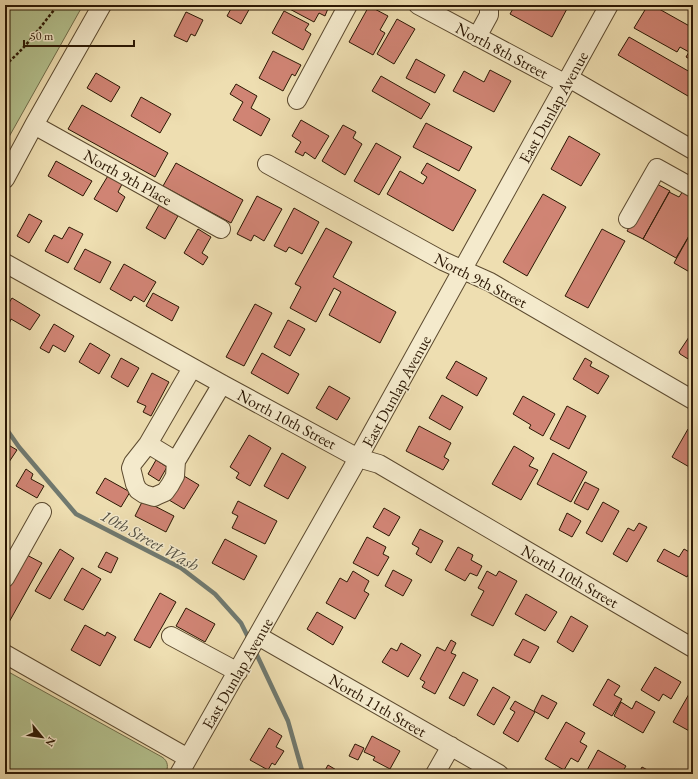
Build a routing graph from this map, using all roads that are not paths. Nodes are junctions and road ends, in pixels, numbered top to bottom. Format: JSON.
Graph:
{"nodes":[{"id":1,"x":102,"y":5,"type":"edge"},
{"id":2,"x":348,"y":5,"type":"edge"},
{"id":3,"x":418,"y":5,"type":"edge"},
{"id":4,"x":489,"y":5,"type":"edge"},
{"id":5,"x":609,"y":5,"type":"edge"},
{"id":6,"x":477,"y":37,"type":"junction"},
{"id":7,"x":567,"y":81,"type":"junction"},
{"id":8,"x":297,"y":100,"type":"dead end"},
{"id":9,"x":34,"y":125,"type":"junction"},
{"id":10,"x":693,"y":150,"type":"edge"},
{"id":11,"x":267,"y":164,"type":"dead end"},
{"id":12,"x":5,"y":179,"type":"edge"},
{"id":13,"x":692,"y":184,"type":"edge"},
{"id":14,"x":628,"y":219,"type":"dead end"},
{"id":15,"x":221,"y":229,"type":"dead end"},
{"id":16,"x":5,"y":263,"type":"edge"},
{"id":17,"x":463,"y":270,"type":"junction"},
{"id":18,"x":192,"y":368,"type":"junction"},
{"id":19,"x":222,"y":384,"type":"junction"},
{"id":20,"x":693,"y":400,"type":"edge"},
{"id":21,"x":148,"y":444,"type":"junction"},
{"id":22,"x":358,"y":458,"type":"junction"},
{"id":23,"x":176,"y":461,"type":"junction"},
{"id":24,"x":42,"y":512,"type":"dead end"},
{"id":25,"x":5,"y":578,"type":"edge"},
{"id":26,"x":171,"y":636,"type":"dead end"},
{"id":27,"x":258,"y":636,"type":"junction"},
{"id":28,"x":693,"y":648,"type":"edge"},
{"id":29,"x":5,"y":654,"type":"edge"},
{"id":30,"x":238,"y":672,"type":"junction"},
{"id":31,"x":451,"y":746,"type":"junction"},
{"id":32,"x":188,"y":758,"type":"junction"},
{"id":33,"x":179,"y":774,"type":"edge"},
{"id":34,"x":435,"y":774,"type":"edge"},
{"id":35,"x":499,"y":774,"type":"edge"}],
"edges":[{"from":1,"to":9,"type":"street"},
{"from":2,"to":8,"type":"street"},
{"from":3,"to":6,"type":"street","name":"North 8th Street"},
{"from":4,"to":6,"type":"street"},
{"from":5,"to":7,"type":"street","name":"East Dunlap Avenue"},
{"from":6,"to":7,"type":"street","name":"North 8th Street"},
{"from":7,"to":10,"type":"street","name":"North 8th Street"},
{"from":7,"to":17,"type":"street","name":"East Dunlap Avenue"},
{"from":9,"to":12,"type":"street"},
{"from":9,"to":15,"type":"street","name":"North 9th Place"},
{"from":11,"to":17,"type":"street","name":"North 9th Street"},
{"from":13,"to":14,"type":"street"},
{"from":16,"to":18,"type":"street","name":"North 10th Street"},
{"from":17,"to":20,"type":"street","name":"North 9th Street"},
{"from":17,"to":22,"type":"street","name":"East Dunlap Avenue"},
{"from":18,"to":19,"type":"street","name":"North 10th Street"},
{"from":18,"to":21,"type":"street"},
{"from":19,"to":22,"type":"street","name":"North 10th Street"},
{"from":19,"to":23,"type":"street"},
{"from":21,"to":23,"type":"street"},
{"from":21,"to":23,"type":"street"},
{"from":22,"to":27,"type":"street","name":"East Dunlap Avenue"},
{"from":22,"to":28,"type":"street","name":"North 10th Street"},
{"from":24,"to":25,"type":"street"},
{"from":26,"to":30,"type":"street"},
{"from":27,"to":30,"type":"street","name":"East Dunlap Avenue"},
{"from":27,"to":31,"type":"street","name":"North 11th Street"},
{"from":29,"to":32,"type":"street"},
{"from":30,"to":32,"type":"street","name":"East Dunlap Avenue"},
{"from":31,"to":34,"type":"street"},
{"from":31,"to":35,"type":"street","name":"North 11th Street"},
{"from":32,"to":33,"type":"street","name":"East Dunlap Avenue"}]}
